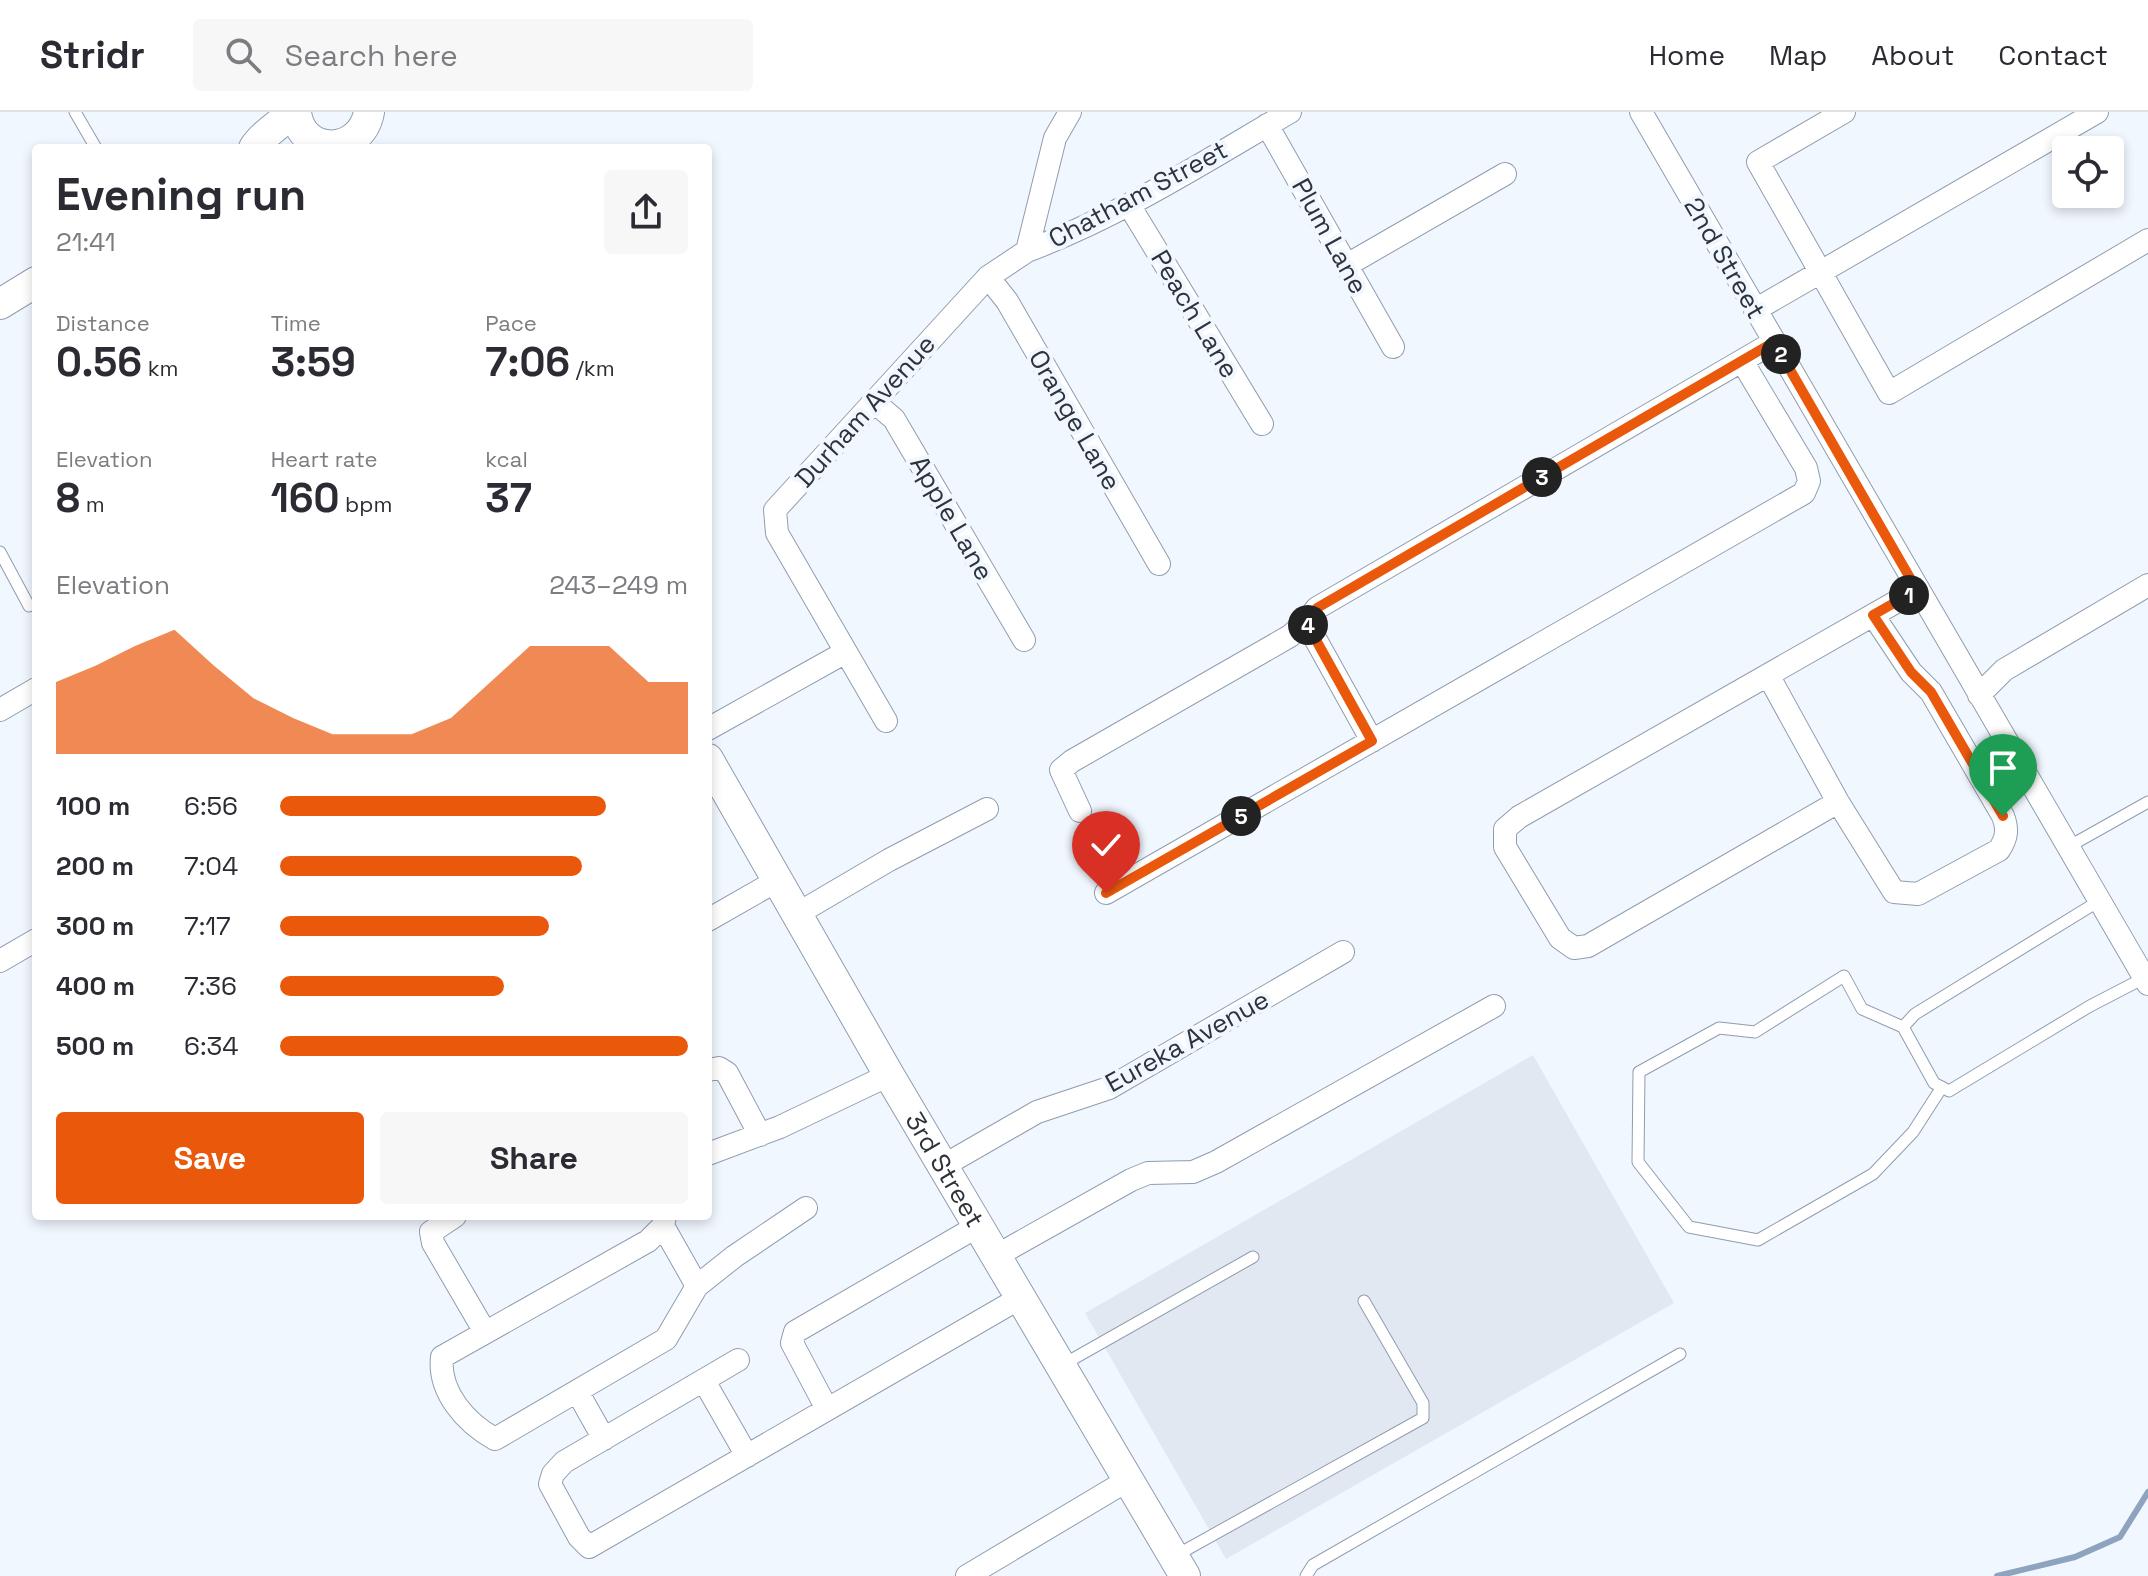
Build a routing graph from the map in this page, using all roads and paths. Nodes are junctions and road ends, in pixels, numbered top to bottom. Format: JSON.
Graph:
{"nodes":[{"id":1,"x":75,"y":112,"type":"edge"},
{"id":2,"x":293,"y":112,"type":"edge"},
{"id":3,"x":1070,"y":112,"type":"edge"},
{"id":4,"x":1290,"y":112,"type":"edge"},
{"id":5,"x":1641,"y":112,"type":"edge"},
{"id":6,"x":1844,"y":112,"type":"edge"},
{"id":7,"x":2097,"y":112,"type":"edge"},
{"id":8,"x":1267,"y":125,"type":"junction"},
{"id":9,"x":367,"y":130,"type":"edge"},
{"id":10,"x":94,"y":144,"type":"edge"},
{"id":11,"x":256,"y":144,"type":"edge"},
{"id":12,"x":317,"y":144,"type":"edge"},
{"id":13,"x":328,"y":144,"type":"edge"},
{"id":14,"x":1505,"y":174,"type":"dead end"},
{"id":15,"x":1129,"y":205,"type":"junction"},
{"id":16,"x":2148,"y":240,"type":"edge"},
{"id":17,"x":1027,"y":251,"type":"junction"},
{"id":18,"x":1347,"y":265,"type":"junction"},
{"id":19,"x":1819,"y":273,"type":"junction"},
{"id":20,"x":988,"y":277,"type":"junction"},
{"id":21,"x":32,"y":284,"type":"edge"},
{"id":22,"x":0,"y":304,"type":"edge"},
{"id":23,"x":1755,"y":310,"type":"junction"},
{"id":24,"x":1774,"y":342,"type":"junction"},
{"id":25,"x":1393,"y":347,"type":"dead end"},
{"id":26,"x":1742,"y":361,"type":"junction"},
{"id":27,"x":873,"y":401,"type":"junction"},
{"id":28,"x":1262,"y":424,"type":"dead end"},
{"id":29,"x":0,"y":552,"type":"edge"},
{"id":30,"x":1159,"y":564,"type":"dead end"},
{"id":31,"x":2148,"y":585,"type":"edge"},
{"id":32,"x":1917,"y":590,"type":"junction"},
{"id":33,"x":29,"y":606,"type":"dead end"},
{"id":34,"x":1873,"y":615,"type":"junction"},
{"id":35,"x":1306,"y":622,"type":"junction"},
{"id":36,"x":1024,"y":640,"type":"dead end"},
{"id":37,"x":844,"y":653,"type":"junction"},
{"id":38,"x":1768,"y":675,"type":"junction"},
{"id":39,"x":32,"y":691,"type":"edge"},
{"id":40,"x":1979,"y":695,"type":"junction"},
{"id":41,"x":0,"y":710,"type":"edge"},
{"id":42,"x":886,"y":721,"type":"dead end"},
{"id":43,"x":712,"y":727,"type":"edge"},
{"id":44,"x":1372,"y":741,"type":"junction"},
{"id":45,"x":712,"y":766,"type":"edge"},
{"id":46,"x":1838,"y":802,"type":"junction"},
{"id":47,"x":2148,"y":802,"type":"edge"},
{"id":48,"x":987,"y":809,"type":"dead end"},
{"id":49,"x":1080,"y":811,"type":"dead end"},
{"id":50,"x":2068,"y":847,"type":"junction"},
{"id":51,"x":778,"y":880,"type":"junction"},
{"id":52,"x":1106,"y":893,"type":"dead end"},
{"id":53,"x":2099,"y":901,"type":"junction"},
{"id":54,"x":797,"y":914,"type":"junction"},
{"id":55,"x":712,"y":918,"type":"edge"},
{"id":56,"x":32,"y":942,"type":"edge"},
{"id":57,"x":1343,"y":952,"type":"dead end"},
{"id":58,"x":0,"y":961,"type":"edge"},
{"id":59,"x":2146,"y":981,"type":"edge"},
{"id":60,"x":1494,"y":1006,"type":"dead end"},
{"id":61,"x":1903,"y":1027,"type":"junction"},
{"id":62,"x":712,"y":1069,"type":"edge"},
{"id":63,"x":889,"y":1075,"type":"junction"},
{"id":64,"x":1942,"y":1087,"type":"junction"},
{"id":65,"x":760,"y":1135,"type":"junction"},
{"id":66,"x":712,"y":1153,"type":"edge"},
{"id":67,"x":943,"y":1166,"type":"junction"},
{"id":68,"x":806,"y":1208,"type":"dead end"},
{"id":69,"x":449,"y":1220,"type":"edge"},
{"id":70,"x":664,"y":1221,"type":"edge"},
{"id":71,"x":978,"y":1226,"type":"junction"},
{"id":72,"x":996,"y":1256,"type":"junction"},
{"id":73,"x":1253,"y":1257,"type":"dead end"},
{"id":74,"x":697,"y":1286,"type":"junction"},
{"id":75,"x":1020,"y":1298,"type":"junction"},
{"id":76,"x":1364,"y":1301,"type":"dead end"},
{"id":77,"x":485,"y":1332,"type":"junction"},
{"id":78,"x":1680,"y":1354,"type":"dead end"},
{"id":79,"x":738,"y":1360,"type":"dead end"},
{"id":80,"x":1060,"y":1366,"type":"junction"},
{"id":81,"x":704,"y":1381,"type":"junction"},
{"id":82,"x":577,"y":1391,"type":"junction"},
{"id":83,"x":827,"y":1409,"type":"junction"},
{"id":84,"x":604,"y":1439,"type":"junction"},
{"id":85,"x":747,"y":1456,"type":"junction"},
{"id":86,"x":1128,"y":1480,"type":"junction"},
{"id":87,"x":1180,"y":1566,"type":"edge"},
{"id":88,"x":967,"y":1576,"type":"edge"},
{"id":89,"x":1306,"y":1576,"type":"edge"}],
"edges":[{"from":1,"to":10,"type":"lane"},
{"from":2,"to":11,"type":"street"},
{"from":2,"to":12,"type":"street"},
{"from":3,"to":17,"type":"street"},
{"from":4,"to":8,"type":"street","name":"Chatham Street"},
{"from":5,"to":23,"type":"street","name":"2nd Street"},
{"from":6,"to":19,"type":"street"},
{"from":7,"to":19,"type":"street"},
{"from":8,"to":15,"type":"street","name":"Chatham Street"},
{"from":8,"to":18,"type":"street","name":"Plum Lane"},
{"from":9,"to":13,"type":"street"},
{"from":14,"to":18,"type":"street"},
{"from":15,"to":17,"type":"street","name":"Chatham Street"},
{"from":15,"to":28,"type":"street","name":"Peach Lane"},
{"from":16,"to":19,"type":"street"},
{"from":17,"to":20,"type":"street","name":"Durham Avenue"},
{"from":18,"to":25,"type":"street","name":"Plum Lane"},
{"from":19,"to":23,"type":"street"},
{"from":20,"to":27,"type":"street","name":"Durham Avenue"},
{"from":20,"to":30,"type":"street","name":"Orange Lane"},
{"from":21,"to":22,"type":"street"},
{"from":23,"to":24,"type":"street","name":"2nd Street"},
{"from":24,"to":26,"type":"street"},
{"from":24,"to":32,"type":"street","name":"2nd Street"},
{"from":26,"to":35,"type":"street"},
{"from":26,"to":44,"type":"street"},
{"from":27,"to":36,"type":"street","name":"Apple Lane"},
{"from":27,"to":37,"type":"street","name":"Durham Avenue"},
{"from":29,"to":33,"type":"lane"},
{"from":31,"to":40,"type":"street"},
{"from":32,"to":34,"type":"street"},
{"from":32,"to":40,"type":"street","name":"2nd Street"},
{"from":34,"to":38,"type":"street"},
{"from":34,"to":46,"type":"street"},
{"from":35,"to":44,"type":"street"},
{"from":35,"to":49,"type":"street"},
{"from":37,"to":42,"type":"street","name":"Durham Avenue"},
{"from":37,"to":43,"type":"street"},
{"from":38,"to":46,"type":"street"},
{"from":38,"to":46,"type":"street"},
{"from":39,"to":41,"type":"street"},
{"from":40,"to":50,"type":"street","name":"2nd Street"},
{"from":44,"to":52,"type":"street"},
{"from":45,"to":51,"type":"street","name":"3rd Street"},
{"from":47,"to":50,"type":"lane"},
{"from":48,"to":54,"type":"street"},
{"from":50,"to":53,"type":"street","name":"2nd Street"},
{"from":51,"to":54,"type":"street","name":"3rd Street"},
{"from":51,"to":55,"type":"street"},
{"from":53,"to":59,"type":"street","name":"2nd Street"},
{"from":53,"to":61,"type":"lane"},
{"from":54,"to":63,"type":"street","name":"3rd Street"},
{"from":56,"to":58,"type":"street"},
{"from":57,"to":67,"type":"street","name":"Eureka Avenue"},
{"from":59,"to":64,"type":"lane"},
{"from":60,"to":72,"type":"street"},
{"from":61,"to":64,"type":"lane"},
{"from":61,"to":64,"type":"lane"},
{"from":62,"to":65,"type":"street"},
{"from":63,"to":65,"type":"street"},
{"from":63,"to":67,"type":"street","name":"3rd Street"},
{"from":65,"to":66,"type":"street"},
{"from":67,"to":71,"type":"street","name":"3rd Street"},
{"from":68,"to":74,"type":"street"},
{"from":69,"to":77,"type":"street"},
{"from":70,"to":74,"type":"street"},
{"from":70,"to":77,"type":"street"},
{"from":71,"to":72,"type":"street","name":"3rd Street"},
{"from":71,"to":83,"type":"street"},
{"from":72,"to":75,"type":"street","name":"3rd Street"},
{"from":73,"to":80,"type":"lane"},
{"from":74,"to":82,"type":"street"},
{"from":75,"to":80,"type":"street","name":"3rd Street"},
{"from":75,"to":83,"type":"street"},
{"from":76,"to":87,"type":"lane"},
{"from":77,"to":82,"type":"street"},
{"from":78,"to":89,"type":"lane"},
{"from":79,"to":81,"type":"street"},
{"from":80,"to":86,"type":"street","name":"3rd Street"},
{"from":81,"to":84,"type":"street"},
{"from":81,"to":85,"type":"street"},
{"from":82,"to":84,"type":"street"},
{"from":83,"to":85,"type":"street"},
{"from":84,"to":85,"type":"street"},
{"from":86,"to":87,"type":"street","name":"3rd Street"},
{"from":86,"to":88,"type":"street"}]}
